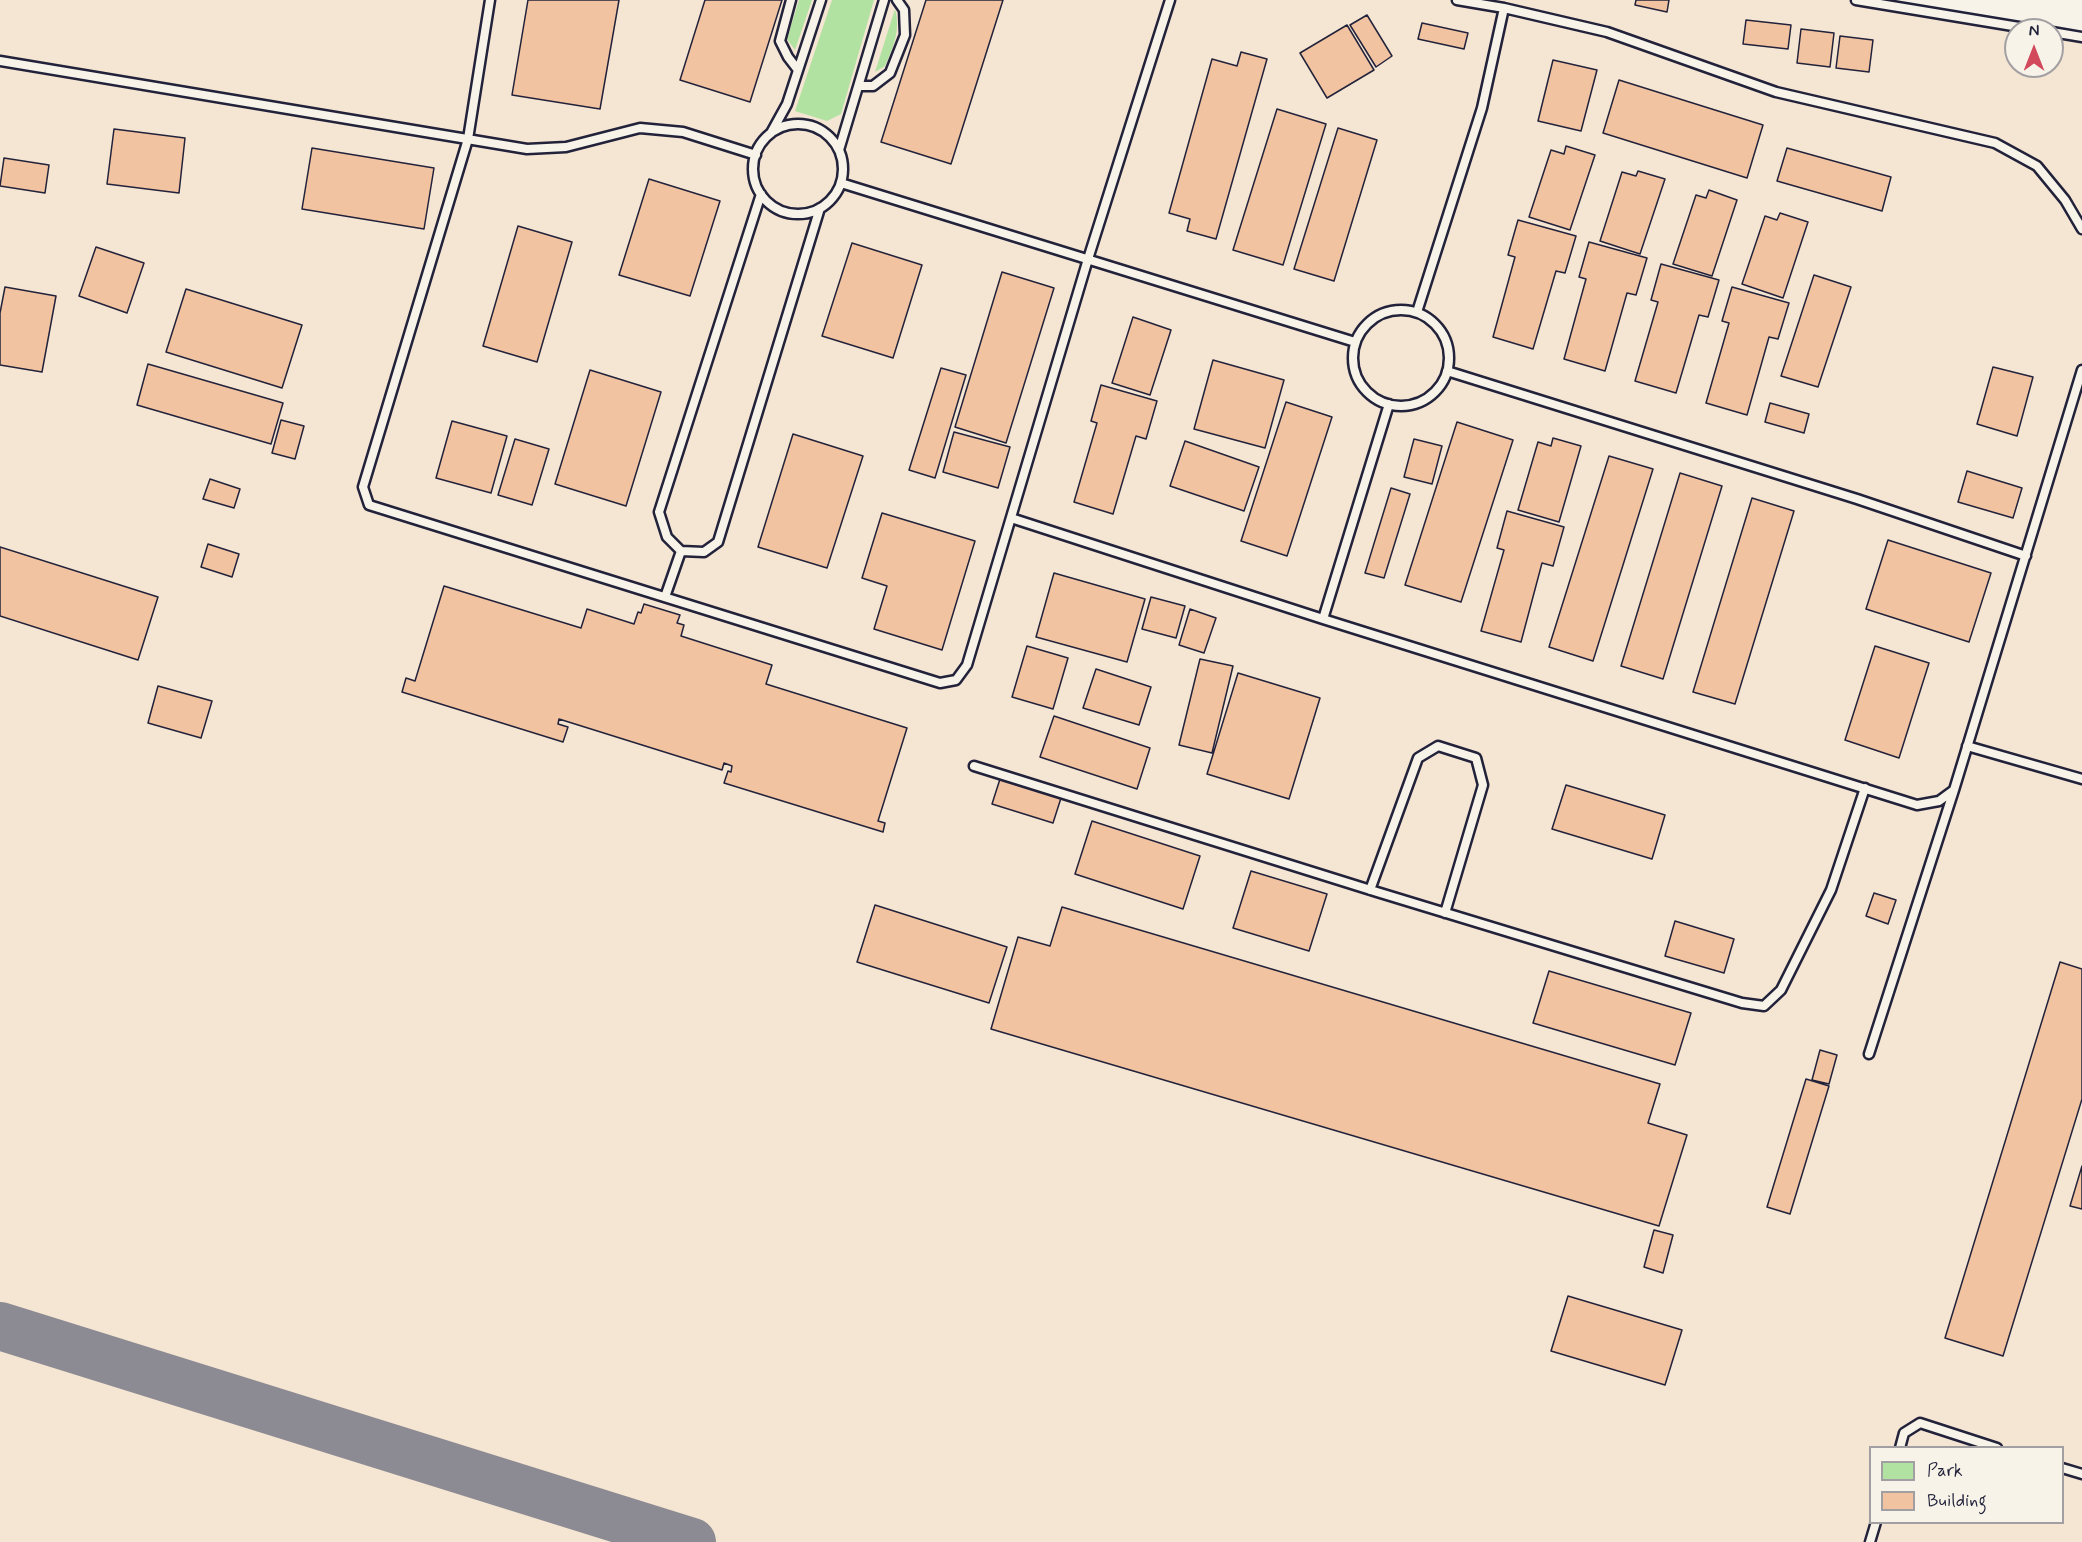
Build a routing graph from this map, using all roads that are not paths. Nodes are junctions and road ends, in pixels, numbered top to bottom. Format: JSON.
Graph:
{"nodes":[{"id":1,"x":490,"y":0,"type":"edge"},
{"id":2,"x":791,"y":0,"type":"edge"},
{"id":3,"x":821,"y":0,"type":"edge"},
{"id":4,"x":884,"y":0,"type":"edge"},
{"id":5,"x":897,"y":0,"type":"edge"},
{"id":6,"x":1170,"y":0,"type":"edge"},
{"id":7,"x":1457,"y":0,"type":"edge"},
{"id":8,"x":1857,"y":0,"type":"edge"},
{"id":9,"x":1504,"y":8,"type":"junction"},
{"id":10,"x":2004,"y":24,"type":"edge"},
{"id":11,"x":2064,"y":34,"type":"edge"},
{"id":12,"x":2082,"y":38,"type":"edge"},
{"id":13,"x":0,"y":61,"type":"edge"},
{"id":14,"x":798,"y":69,"type":"junction"},
{"id":15,"x":860,"y":86,"type":"junction"},
{"id":16,"x":771,"y":133,"type":"junction"},
{"id":17,"x":468,"y":139,"type":"junction"},
{"id":18,"x":839,"y":150,"type":"junction"},
{"id":19,"x":756,"y":155,"type":"junction"},
{"id":20,"x":841,"y":183,"type":"junction"},
{"id":21,"x":761,"y":194,"type":"junction"},
{"id":22,"x":820,"y":208,"type":"junction"},
{"id":23,"x":2082,"y":229,"type":"edge"},
{"id":24,"x":1088,"y":259,"type":"junction"},
{"id":25,"x":1417,"y":312,"type":"junction"},
{"id":26,"x":1355,"y":342,"type":"junction"},
{"id":27,"x":2082,"y":370,"type":"edge"},
{"id":28,"x":1447,"y":371,"type":"junction"},
{"id":29,"x":1389,"y":405,"type":"junction"},
{"id":30,"x":1011,"y":518,"type":"junction"},
{"id":31,"x":681,"y":551,"type":"junction"},
{"id":32,"x":2026,"y":556,"type":"junction"},
{"id":33,"x":665,"y":597,"type":"junction"},
{"id":34,"x":1323,"y":619,"type":"junction"},
{"id":35,"x":1967,"y":746,"type":"junction"},
{"id":36,"x":974,"y":766,"type":"dead end"},
{"id":37,"x":2082,"y":779,"type":"edge"},
{"id":38,"x":1865,"y":788,"type":"junction"},
{"id":39,"x":1954,"y":790,"type":"junction"},
{"id":40,"x":1370,"y":890,"type":"junction"},
{"id":41,"x":1444,"y":913,"type":"junction"},
{"id":42,"x":1869,"y":1054,"type":"dead end"},
{"id":43,"x":1901,"y":1446,"type":"edge"},
{"id":44,"x":1991,"y":1446,"type":"edge"},
{"id":45,"x":2064,"y":1469,"type":"edge"},
{"id":46,"x":2082,"y":1474,"type":"edge"},
{"id":47,"x":1875,"y":1524,"type":"edge"},
{"id":48,"x":1870,"y":1542,"type":"edge"}],
"edges":[{"from":1,"to":17,"type":"lane"},
{"from":2,"to":14,"type":"lane"},
{"from":3,"to":14,"type":"lane"},
{"from":4,"to":15,"type":"lane"},
{"from":5,"to":15,"type":"lane"},
{"from":6,"to":24,"type":"lane"},
{"from":7,"to":9,"type":"lane"},
{"from":8,"to":10,"type":"lane"},
{"from":9,"to":23,"type":"lane"},
{"from":9,"to":25,"type":"lane"},
{"from":11,"to":12,"type":"lane"},
{"from":13,"to":17,"type":"lane"},
{"from":14,"to":16,"type":"lane"},
{"from":15,"to":18,"type":"lane"},
{"from":16,"to":18,"type":"lane"},
{"from":16,"to":19,"type":"lane"},
{"from":17,"to":19,"type":"lane"},
{"from":17,"to":33,"type":"lane"},
{"from":18,"to":20,"type":"lane"},
{"from":19,"to":21,"type":"lane"},
{"from":20,"to":22,"type":"lane"},
{"from":20,"to":24,"type":"lane"},
{"from":21,"to":22,"type":"lane"},
{"from":21,"to":31,"type":"lane"},
{"from":22,"to":31,"type":"lane"},
{"from":24,"to":26,"type":"lane"},
{"from":24,"to":30,"type":"lane"},
{"from":25,"to":26,"type":"lane"},
{"from":25,"to":28,"type":"lane"},
{"from":26,"to":29,"type":"lane"},
{"from":27,"to":32,"type":"lane"},
{"from":28,"to":29,"type":"lane"},
{"from":28,"to":32,"type":"lane"},
{"from":29,"to":34,"type":"lane"},
{"from":30,"to":33,"type":"lane"},
{"from":30,"to":34,"type":"lane"},
{"from":31,"to":33,"type":"lane"},
{"from":32,"to":35,"type":"lane"},
{"from":34,"to":38,"type":"lane"},
{"from":35,"to":37,"type":"lane"},
{"from":35,"to":39,"type":"lane"},
{"from":36,"to":40,"type":"lane"},
{"from":38,"to":39,"type":"lane"},
{"from":38,"to":41,"type":"lane"},
{"from":39,"to":42,"type":"lane"},
{"from":40,"to":41,"type":"lane"},
{"from":40,"to":41,"type":"lane"},
{"from":43,"to":44,"type":"lane"},
{"from":45,"to":46,"type":"lane"},
{"from":47,"to":48,"type":"lane"}]}
